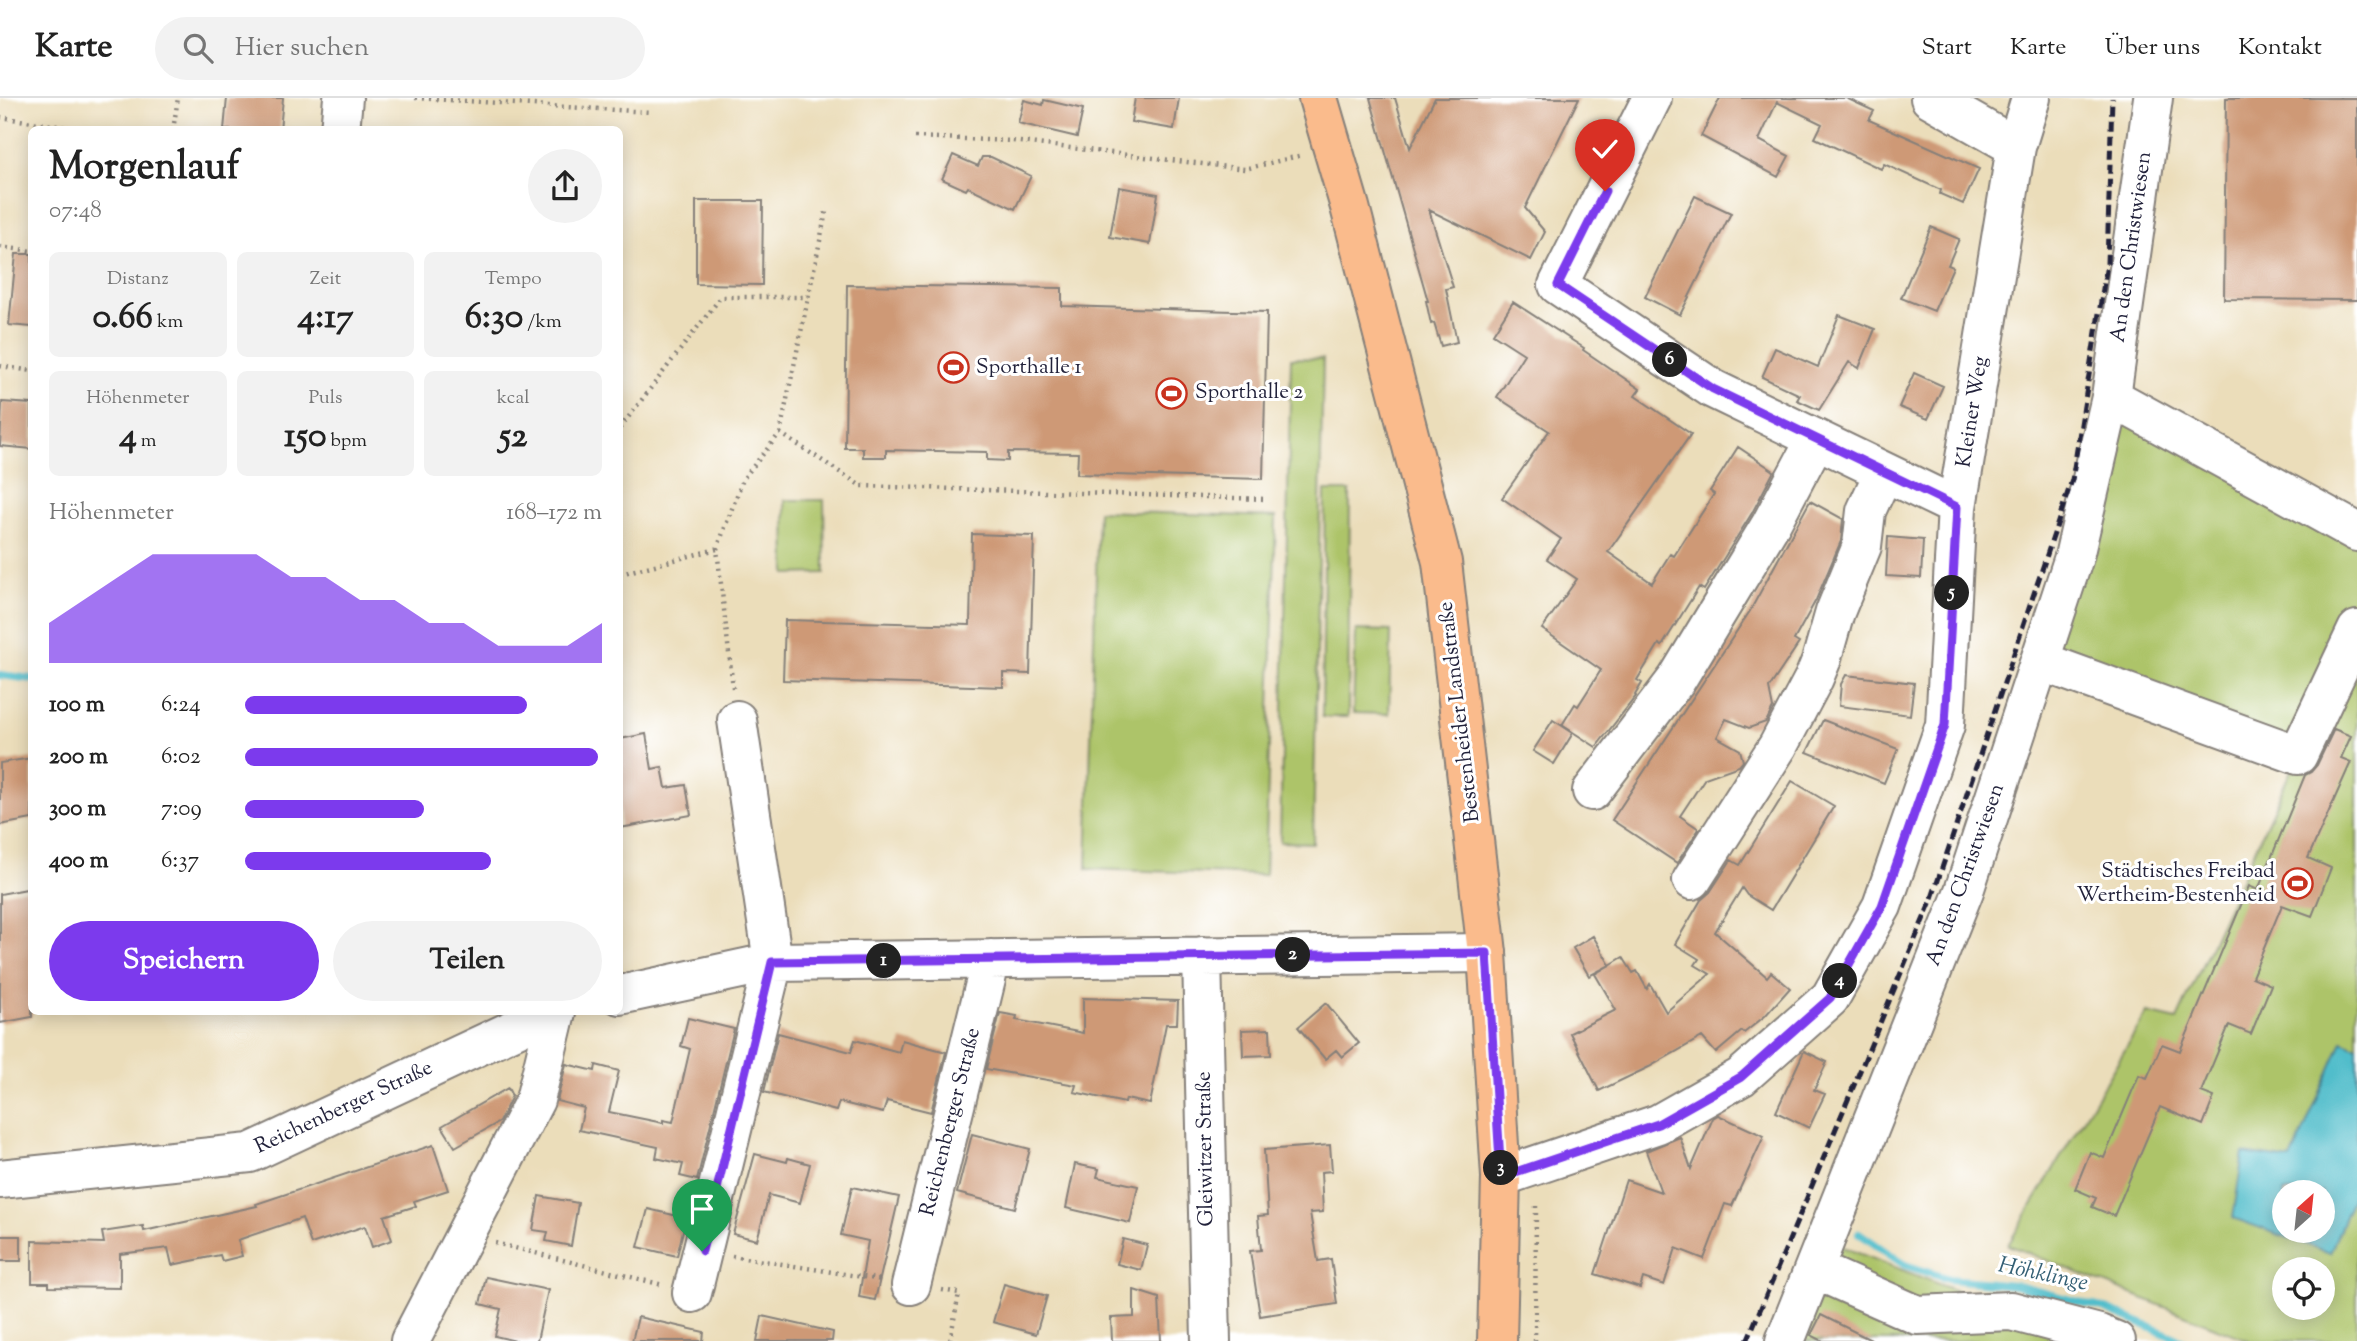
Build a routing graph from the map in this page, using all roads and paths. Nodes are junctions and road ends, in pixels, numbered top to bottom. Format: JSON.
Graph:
{"nodes":[{"id":1,"x":178,"y":98,"type":"edge"},
{"id":2,"x":344,"y":98,"type":"edge"},
{"id":3,"x":415,"y":98,"type":"edge"},
{"id":4,"x":1318,"y":98,"type":"edge"},
{"id":5,"x":1652,"y":98,"type":"edge"},
{"id":6,"x":1930,"y":98,"type":"edge"},
{"id":7,"x":2031,"y":98,"type":"edge"},
{"id":8,"x":2153,"y":98,"type":"edge"},
{"id":9,"x":650,"y":112,"type":"dead end"},
{"id":10,"x":0,"y":117,"type":"edge"},
{"id":11,"x":57,"y":126,"type":"edge"},
{"id":12,"x":174,"y":126,"type":"edge"},
{"id":13,"x":340,"y":126,"type":"edge"},
{"id":14,"x":915,"y":137,"type":"dead end"},
{"id":15,"x":2015,"y":147,"type":"junction"},
{"id":16,"x":1333,"y":148,"type":"junction"},
{"id":17,"x":825,"y":212,"type":"dead end"},
{"id":18,"x":0,"y":247,"type":"edge"},
{"id":19,"x":28,"y":250,"type":"edge"},
{"id":20,"x":808,"y":297,"type":"junction"},
{"id":21,"x":0,"y":366,"type":"edge"},
{"id":22,"x":28,"y":370,"type":"edge"},
{"id":23,"x":2111,"y":397,"type":"junction"},
{"id":24,"x":623,"y":424,"type":"edge"},
{"id":25,"x":780,"y":433,"type":"junction"},
{"id":26,"x":1816,"y":439,"type":"junction"},
{"id":27,"x":1884,"y":472,"type":"junction"},
{"id":28,"x":1266,"y":499,"type":"dead end"},
{"id":29,"x":1957,"y":507,"type":"junction"},
{"id":30,"x":2357,"y":531,"type":"edge"},
{"id":31,"x":717,"y":549,"type":"junction"},
{"id":32,"x":623,"y":573,"type":"edge"},
{"id":33,"x":2357,"y":630,"type":"edge"},
{"id":34,"x":2040,"y":661,"type":"junction"},
{"id":35,"x":737,"y":720,"type":"joint"},
{"id":36,"x":1592,"y":791,"type":"dead end"},
{"id":37,"x":1692,"y":880,"type":"dead end"},
{"id":38,"x":1487,"y":953,"type":"junction"},
{"id":39,"x":1202,"y":956,"type":"junction"},
{"id":40,"x":991,"y":959,"type":"junction"},
{"id":41,"x":772,"y":962,"type":"junction"},
{"id":42,"x":623,"y":994,"type":"edge"},
{"id":43,"x":548,"y":1015,"type":"edge"},
{"id":44,"x":553,"y":1015,"type":"edge"},
{"id":45,"x":1516,"y":1172,"type":"junction"},
{"id":46,"x":0,"y":1179,"type":"edge"},
{"id":47,"x":464,"y":1235,"type":"junction"},
{"id":48,"x":702,"y":1251,"type":"junction"},
{"id":49,"x":1814,"y":1269,"type":"junction"},
{"id":50,"x":911,"y":1285,"type":"junction"},
{"id":51,"x":692,"y":1293,"type":"joint"},
{"id":52,"x":410,"y":1341,"type":"edge"},
{"id":53,"x":950,"y":1341,"type":"edge"},
{"id":54,"x":1211,"y":1341,"type":"edge"},
{"id":55,"x":1497,"y":1341,"type":"edge"},
{"id":56,"x":1535,"y":1341,"type":"edge"},
{"id":57,"x":1785,"y":1341,"type":"edge"},
{"id":58,"x":2116,"y":1341,"type":"edge"}],
"edges":[{"from":1,"to":12,"type":"path"},
{"from":2,"to":13,"type":"street"},
{"from":3,"to":9,"type":"path"},
{"from":4,"to":16,"type":"main road","name":"Bestenheider Landstraße"},
{"from":5,"to":26,"type":"street"},
{"from":6,"to":15,"type":"street"},
{"from":7,"to":15,"type":"street","name":"Kleiner Weg"},
{"from":8,"to":23,"type":"street","name":"An den Christwiesen"},
{"from":10,"to":11,"type":"path"},
{"from":14,"to":16,"type":"path"},
{"from":15,"to":29,"type":"street","name":"Kleiner Weg"},
{"from":16,"to":38,"type":"main road","name":"Bestenheider Landstraße"},
{"from":17,"to":20,"type":"path"},
{"from":18,"to":19,"type":"path"},
{"from":20,"to":24,"type":"path"},
{"from":20,"to":25,"type":"path"},
{"from":21,"to":22,"type":"path"},
{"from":23,"to":30,"type":"street"},
{"from":23,"to":34,"type":"street","name":"An den Christwiesen"},
{"from":25,"to":28,"type":"path"},
{"from":25,"to":31,"type":"path"},
{"from":26,"to":27,"type":"street"},
{"from":26,"to":36,"type":"street"},
{"from":27,"to":29,"type":"street"},
{"from":27,"to":37,"type":"street"},
{"from":29,"to":45,"type":"street","name":"Kleiner Weg"},
{"from":31,"to":32,"type":"path"},
{"from":31,"to":35,"type":"path"},
{"from":33,"to":34,"type":"street"},
{"from":34,"to":49,"type":"street","name":"An den Christwiesen"},
{"from":35,"to":41,"type":"street"},
{"from":38,"to":39,"type":"street"},
{"from":38,"to":45,"type":"main road","name":"Bestenheider Landstraße"},
{"from":39,"to":40,"type":"street"},
{"from":39,"to":54,"type":"street","name":"Gleiwitzer Straße"},
{"from":40,"to":41,"type":"street"},
{"from":40,"to":50,"type":"street","name":"Reichenberger Straße"},
{"from":41,"to":42,"type":"street"},
{"from":41,"to":48,"type":"street"},
{"from":43,"to":46,"type":"street","name":"Reichenberger Straße"},
{"from":44,"to":47,"type":"street","name":"Reichenberger Straße"},
{"from":45,"to":55,"type":"main road","name":"Bestenheider Landstraße"},
{"from":45,"to":56,"type":"path"},
{"from":47,"to":51,"type":"path"},
{"from":47,"to":52,"type":"street","name":"Reichenberger Straße"},
{"from":48,"to":50,"type":"path"},
{"from":48,"to":51,"type":"street"},
{"from":49,"to":57,"type":"street","name":"An den Christwiesen"},
{"from":49,"to":58,"type":"street"},
{"from":50,"to":53,"type":"path"}]}
